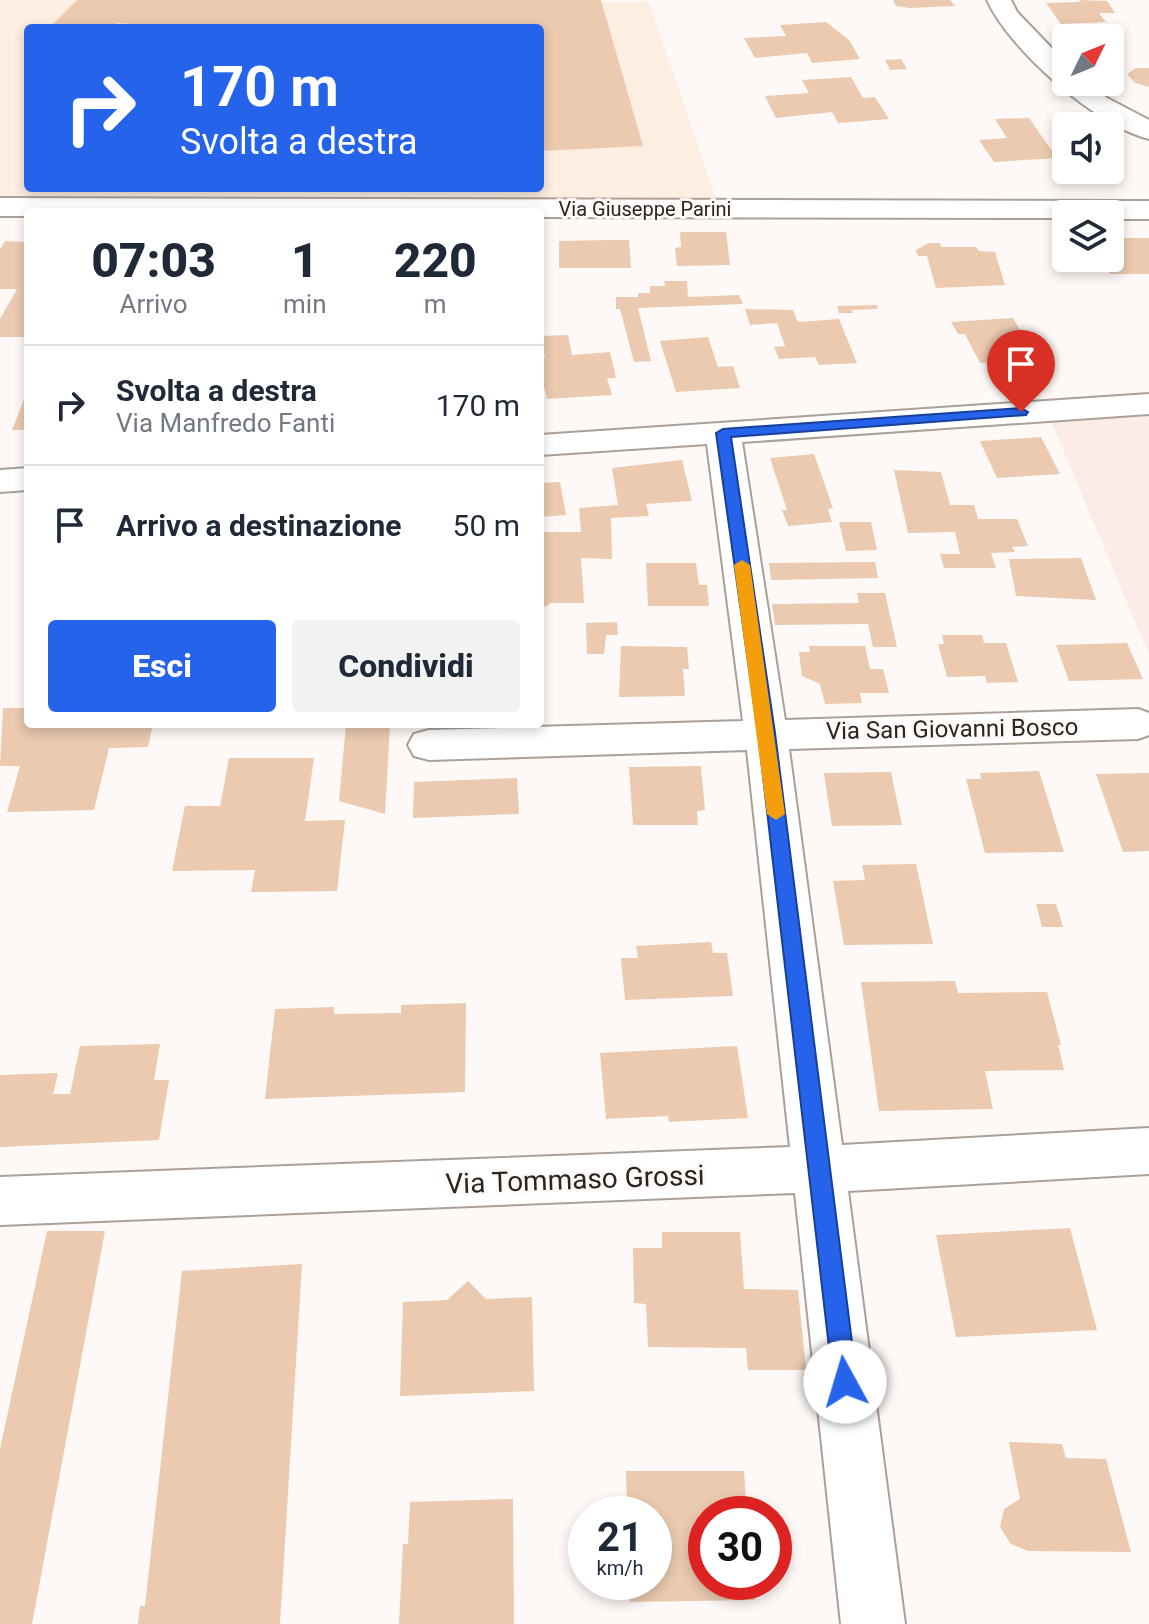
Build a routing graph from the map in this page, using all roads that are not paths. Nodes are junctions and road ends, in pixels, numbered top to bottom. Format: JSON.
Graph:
{"nodes":[{"id":1,"x":999,"y":0,"type":"edge"},
{"id":2,"x":1052,"y":63,"type":"edge"},
{"id":3,"x":1088,"y":96,"type":"edge"},
{"id":4,"x":1149,"y":131,"type":"edge"},
{"id":5,"x":0,"y":200,"type":"edge"},
{"id":6,"x":0,"y":207,"type":"edge"},
{"id":7,"x":34,"y":208,"type":"joint"},
{"id":8,"x":544,"y":209,"type":"edge"},
{"id":9,"x":1149,"y":210,"type":"edge"},
{"id":10,"x":1149,"y":404,"type":"edge"},
{"id":11,"x":723,"y":433,"type":"junction"},
{"id":12,"x":544,"y":445,"type":"edge"},
{"id":13,"x":1138,"y":724,"type":"dead end"},
{"id":14,"x":766,"y":733,"type":"junction"},
{"id":15,"x":429,"y":745,"type":"dead end"},
{"id":16,"x":1149,"y":1151,"type":"edge"},
{"id":17,"x":820,"y":1169,"type":"junction"},
{"id":18,"x":0,"y":1201,"type":"edge"},
{"id":19,"x":873,"y":1624,"type":"edge"}],
"edges":[{"from":1,"to":2,"type":"street"},
{"from":3,"to":4,"type":"street"},
{"from":5,"to":7,"type":"street"},
{"from":6,"to":7,"type":"street"},
{"from":8,"to":9,"type":"street","name":"Via Giuseppe Parini"},
{"from":10,"to":11,"type":"street"},
{"from":11,"to":12,"type":"street"},
{"from":11,"to":14,"type":"street"},
{"from":13,"to":14,"type":"street","name":"Via San Giovanni Bosco"},
{"from":14,"to":15,"type":"street","name":"Via San Giovanni Bosco"},
{"from":14,"to":17,"type":"street"},
{"from":16,"to":17,"type":"street","name":"Via Tommaso Grossi"},
{"from":17,"to":18,"type":"street","name":"Via Tommaso Grossi"},
{"from":17,"to":19,"type":"street"}]}
